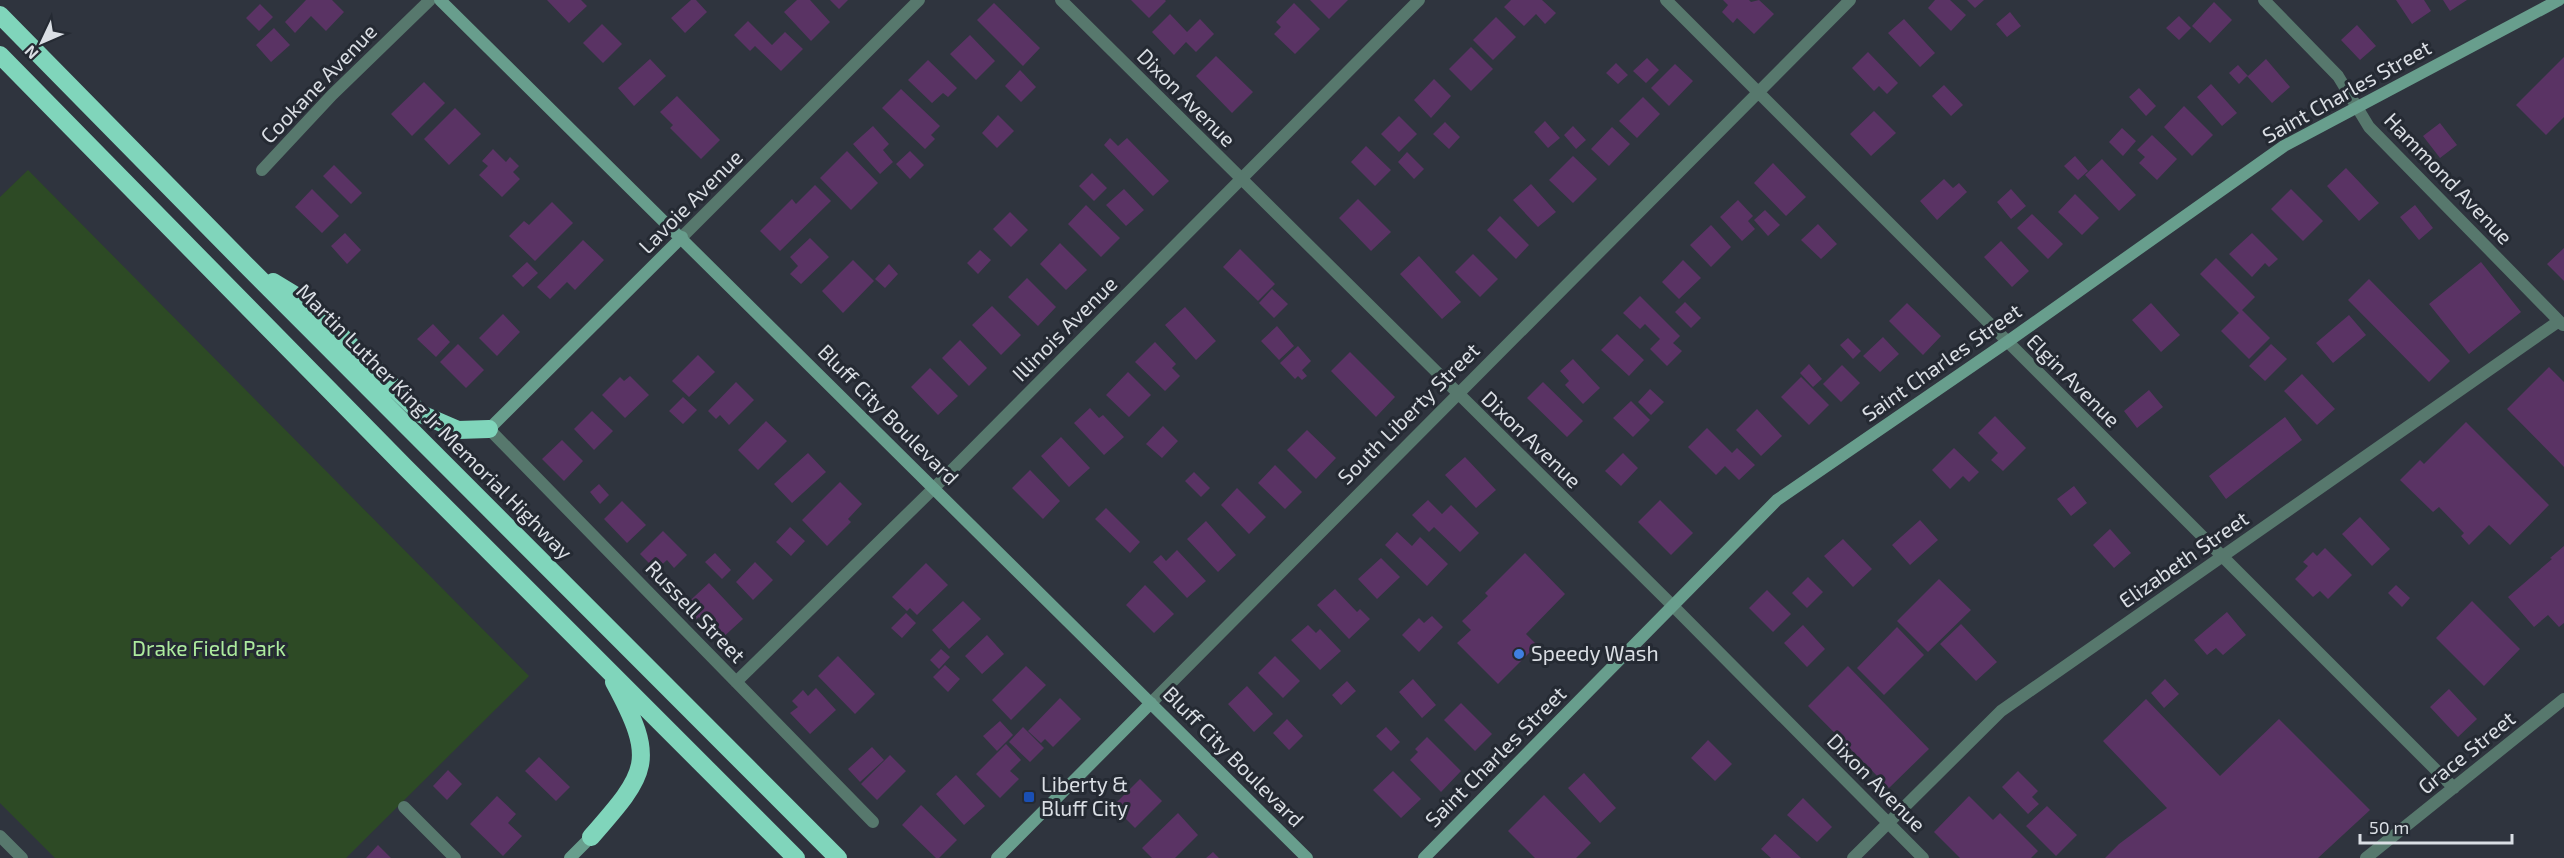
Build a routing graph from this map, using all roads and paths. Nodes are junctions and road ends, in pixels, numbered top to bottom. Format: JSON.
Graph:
{"nodes":[{"id":1,"x":430,"y":0,"type":"edge"},
{"id":2,"x":440,"y":0,"type":"edge"},
{"id":3,"x":919,"y":0,"type":"edge"},
{"id":4,"x":1061,"y":0,"type":"edge"},
{"id":5,"x":1419,"y":0,"type":"edge"},
{"id":6,"x":1666,"y":0,"type":"edge"},
{"id":7,"x":1850,"y":0,"type":"edge"},
{"id":8,"x":2264,"y":0,"type":"edge"},
{"id":9,"x":2559,"y":0,"type":"edge"},
{"id":10,"x":0,"y":15,"type":"edge"},
{"id":11,"x":0,"y":54,"type":"edge"},
{"id":12,"x":1759,"y":92,"type":"junction"},
{"id":13,"x":2357,"y":106,"type":"junction"},
{"id":14,"x":262,"y":170,"type":"dead end"},
{"id":15,"x":1239,"y":179,"type":"junction"},
{"id":16,"x":682,"y":237,"type":"junction"},
{"id":17,"x":245,"y":264,"type":"junction"},
{"id":18,"x":2561,"y":323,"type":"edge"},
{"id":19,"x":2007,"y":342,"type":"junction"},
{"id":20,"x":1456,"y":394,"type":"junction"},
{"id":21,"x":489,"y":429,"type":"junction"},
{"id":22,"x":934,"y":488,"type":"junction"},
{"id":23,"x":2222,"y":558,"type":"junction"},
{"id":24,"x":1673,"y":606,"type":"junction"},
{"id":25,"x":605,"y":665,"type":"junction"},
{"id":26,"x":736,"y":682,"type":"junction"},
{"id":27,"x":2564,"y":699,"type":"edge"},
{"id":28,"x":1151,"y":703,"type":"junction"},
{"id":29,"x":2454,"y":788,"type":"junction"},
{"id":30,"x":404,"y":807,"type":"dead end"},
{"id":31,"x":873,"y":822,"type":"dead end"},
{"id":32,"x":1888,"y":823,"type":"junction"},
{"id":33,"x":0,"y":836,"type":"edge"},
{"id":34,"x":591,"y":837,"type":"joint"},
{"id":35,"x":22,"y":858,"type":"edge"},
{"id":36,"x":455,"y":858,"type":"edge"},
{"id":37,"x":570,"y":858,"type":"edge"},
{"id":38,"x":796,"y":858,"type":"edge"},
{"id":39,"x":838,"y":858,"type":"edge"},
{"id":40,"x":997,"y":858,"type":"edge"},
{"id":41,"x":1307,"y":858,"type":"edge"},
{"id":42,"x":1424,"y":858,"type":"edge"},
{"id":43,"x":1853,"y":858,"type":"edge"},
{"id":44,"x":1923,"y":858,"type":"edge"},
{"id":45,"x":2366,"y":858,"type":"edge"}],
"edges":[{"from":1,"to":14,"type":"street","name":"Cookane Avenue"},
{"from":2,"to":16,"type":"main road","name":"Bluff City Boulevard"},
{"from":3,"to":16,"type":"street","name":"Lavoie Avenue"},
{"from":4,"to":15,"type":"street","name":"Dixon Avenue"},
{"from":5,"to":15,"type":"street","name":"Illinois Avenue"},
{"from":6,"to":12,"type":"street","name":"Elgin Avenue"},
{"from":7,"to":12,"type":"street","name":"South Liberty Street"},
{"from":8,"to":13,"type":"street","name":"Hammond Avenue"},
{"from":9,"to":13,"type":"main road","name":"Saint Charles Street"},
{"from":10,"to":17,"type":"highway","name":"Martin Luther King Jr Memorial Highway"},
{"from":11,"to":25,"type":"highway"},
{"from":12,"to":19,"type":"street","name":"Elgin Avenue"},
{"from":12,"to":20,"type":"street","name":"South Liberty Street"},
{"from":13,"to":18,"type":"street","name":"Hammond Avenue"},
{"from":13,"to":19,"type":"main road","name":"Saint Charles Street"},
{"from":15,"to":20,"type":"street","name":"Dixon Avenue"},
{"from":15,"to":22,"type":"street","name":"Illinois Avenue"},
{"from":16,"to":21,"type":"main road","name":"Lavoie Avenue"},
{"from":16,"to":22,"type":"main road","name":"Bluff City Boulevard"},
{"from":17,"to":21,"type":"highway"},
{"from":17,"to":39,"type":"highway","name":"Martin Luther King Jr Memorial Highway"},
{"from":18,"to":23,"type":"street","name":"Elizabeth Street"},
{"from":19,"to":23,"type":"street","name":"Elgin Avenue"},
{"from":19,"to":24,"type":"main road","name":"Saint Charles Street"},
{"from":20,"to":24,"type":"street","name":"Dixon Avenue"},
{"from":20,"to":28,"type":"street","name":"South Liberty Street"},
{"from":21,"to":26,"type":"street","name":"Russell Street"},
{"from":22,"to":26,"type":"street","name":"Illinois Avenue"},
{"from":22,"to":28,"type":"main road","name":"Bluff City Boulevard"},
{"from":23,"to":29,"type":"street","name":"Elgin Avenue"},
{"from":23,"to":32,"type":"street","name":"Elizabeth Street"},
{"from":24,"to":32,"type":"street","name":"Dixon Avenue"},
{"from":24,"to":42,"type":"main road","name":"Saint Charles Street"},
{"from":25,"to":34,"type":"highway"},
{"from":25,"to":38,"type":"highway"},
{"from":26,"to":31,"type":"street","name":"Russell Street"},
{"from":27,"to":29,"type":"street","name":"Grace Street"},
{"from":28,"to":40,"type":"main road","name":"South Liberty Street"},
{"from":28,"to":41,"type":"main road","name":"Bluff City Boulevard"},
{"from":29,"to":45,"type":"street","name":"Grace Street"},
{"from":30,"to":36,"type":"street"},
{"from":32,"to":43,"type":"street","name":"Elizabeth Street"},
{"from":32,"to":44,"type":"street","name":"Dixon Avenue"},
{"from":33,"to":35,"type":"street"},
{"from":34,"to":37,"type":"main road"}]}
